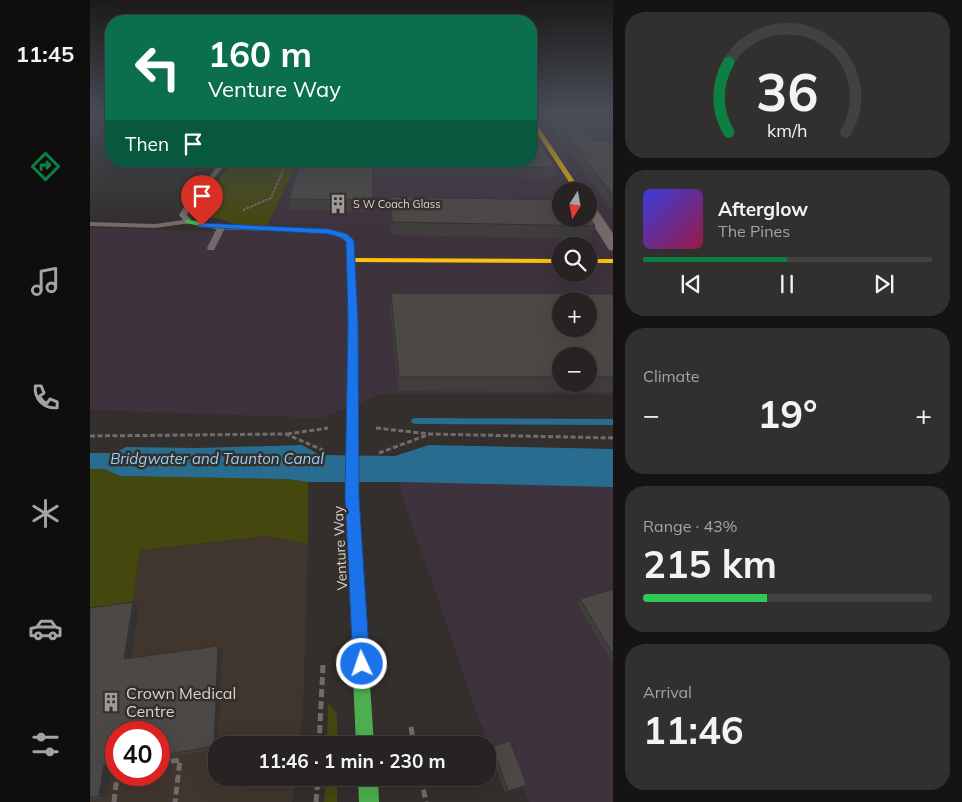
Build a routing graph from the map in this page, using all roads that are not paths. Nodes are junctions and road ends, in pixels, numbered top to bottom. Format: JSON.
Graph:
{"nodes":[{"id":1,"x":550,"y":148,"type":"edge"},
{"id":2,"x":220,"y":167,"type":"edge"},
{"id":3,"x":572,"y":182,"type":"edge"},
{"id":4,"x":188,"y":221,"type":"junction"},
{"id":5,"x":598,"y":223,"type":"edge"},
{"id":6,"x":90,"y":224,"type":"edge"},
{"id":7,"x":218,"y":228,"type":"junction"},
{"id":8,"x":613,"y":247,"type":"edge"},
{"id":9,"x":211,"y":248,"type":"dead end"},
{"id":10,"x":351,"y":260,"type":"junction"},
{"id":11,"x":552,"y":261,"type":"edge"},
{"id":12,"x":597,"y":261,"type":"edge"},
{"id":13,"x":613,"y":261,"type":"edge"},
{"id":14,"x":365,"y":736,"type":"edge"},
{"id":15,"x":368,"y":786,"type":"edge"},
{"id":16,"x":369,"y":802,"type":"edge"}],
"edges":[{"from":1,"to":3,"type":"street"},
{"from":2,"to":4,"type":"lane"},
{"from":4,"to":6,"type":"lane"},
{"from":4,"to":7,"type":"street","name":"Venture Way"},
{"from":5,"to":8,"type":"street"},
{"from":7,"to":9,"type":"lane"},
{"from":7,"to":10,"type":"street","name":"Venture Way"},
{"from":10,"to":11,"type":"street"},
{"from":10,"to":14,"type":"street","name":"Venture Way","bridge":true},
{"from":12,"to":13,"type":"street"},
{"from":15,"to":16,"type":"street"}]}
